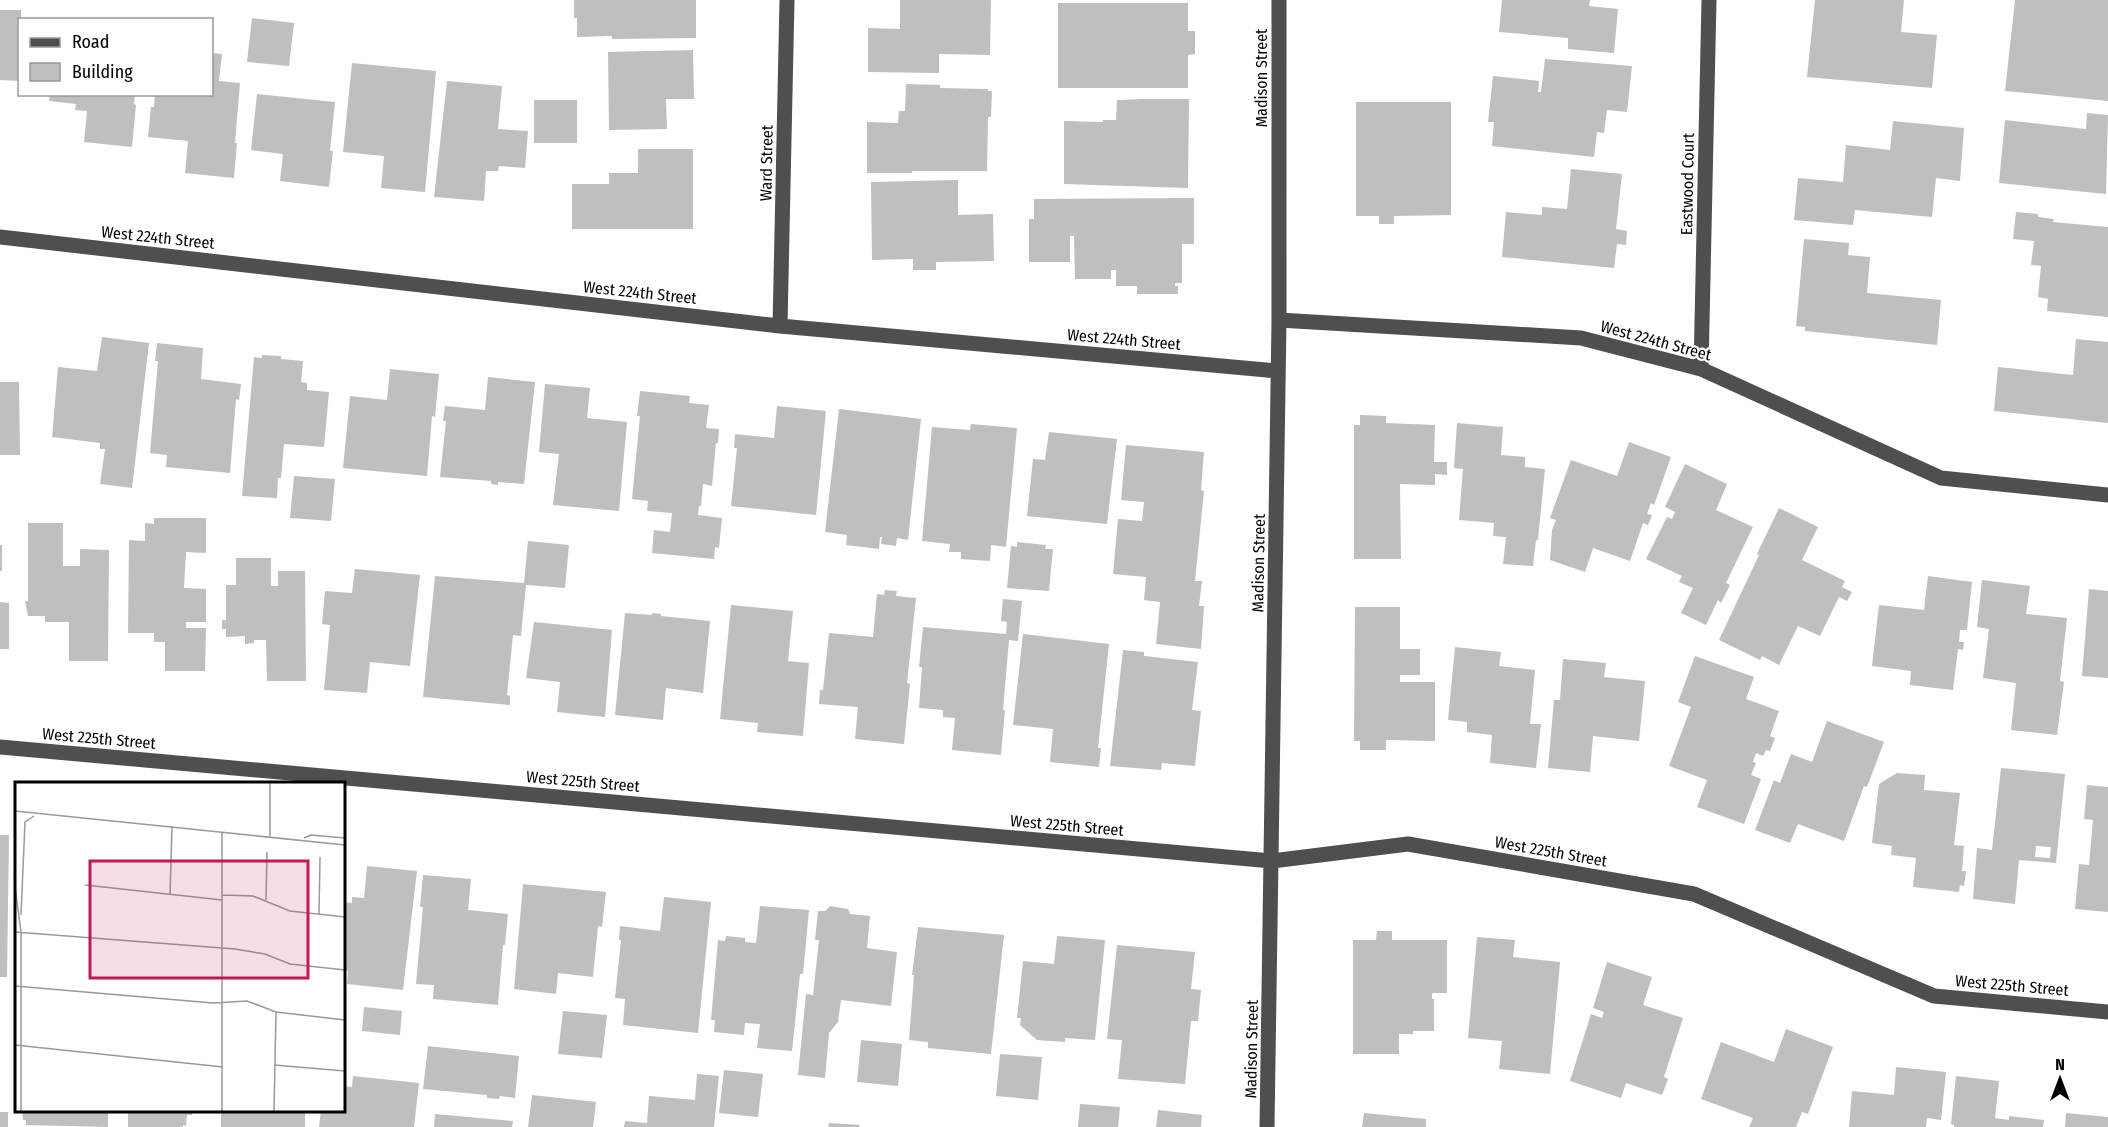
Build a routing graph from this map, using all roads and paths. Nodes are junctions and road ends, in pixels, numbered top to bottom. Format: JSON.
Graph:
{"nodes":[{"id":1,"x":787,"y":0,"type":"edge"},
{"id":2,"x":1279,"y":0,"type":"edge"},
{"id":3,"x":1709,"y":0,"type":"edge"},
{"id":4,"x":0,"y":237,"type":"edge"},
{"id":5,"x":1279,"y":320,"type":"junction"},
{"id":6,"x":780,"y":326,"type":"junction"},
{"id":7,"x":1701,"y":369,"type":"junction"},
{"id":8,"x":1278,"y":371,"type":"junction"},
{"id":9,"x":2108,"y":495,"type":"edge"},
{"id":10,"x":0,"y":747,"type":"edge"},
{"id":11,"x":1272,"y":861,"type":"junction"},
{"id":12,"x":2108,"y":1012,"type":"edge"},
{"id":13,"x":1268,"y":1127,"type":"edge"}],
"edges":[{"from":1,"to":6,"type":"street","name":"Ward Street"},
{"from":2,"to":5,"type":"street","name":"Madison Street"},
{"from":3,"to":7,"type":"street","name":"Eastwood Court"},
{"from":4,"to":6,"type":"street","name":"West 224th Street"},
{"from":5,"to":7,"type":"street","name":"West 224th Street"},
{"from":5,"to":8,"type":"street","name":"Madison Street"},
{"from":6,"to":8,"type":"street","name":"West 224th Street"},
{"from":7,"to":9,"type":"street","name":"West 224th Street"},
{"from":8,"to":11,"type":"street","name":"Madison Street"},
{"from":10,"to":11,"type":"street","name":"West 225th Street"},
{"from":11,"to":12,"type":"street","name":"West 225th Street"},
{"from":11,"to":13,"type":"street","name":"Madison Street"}]}
